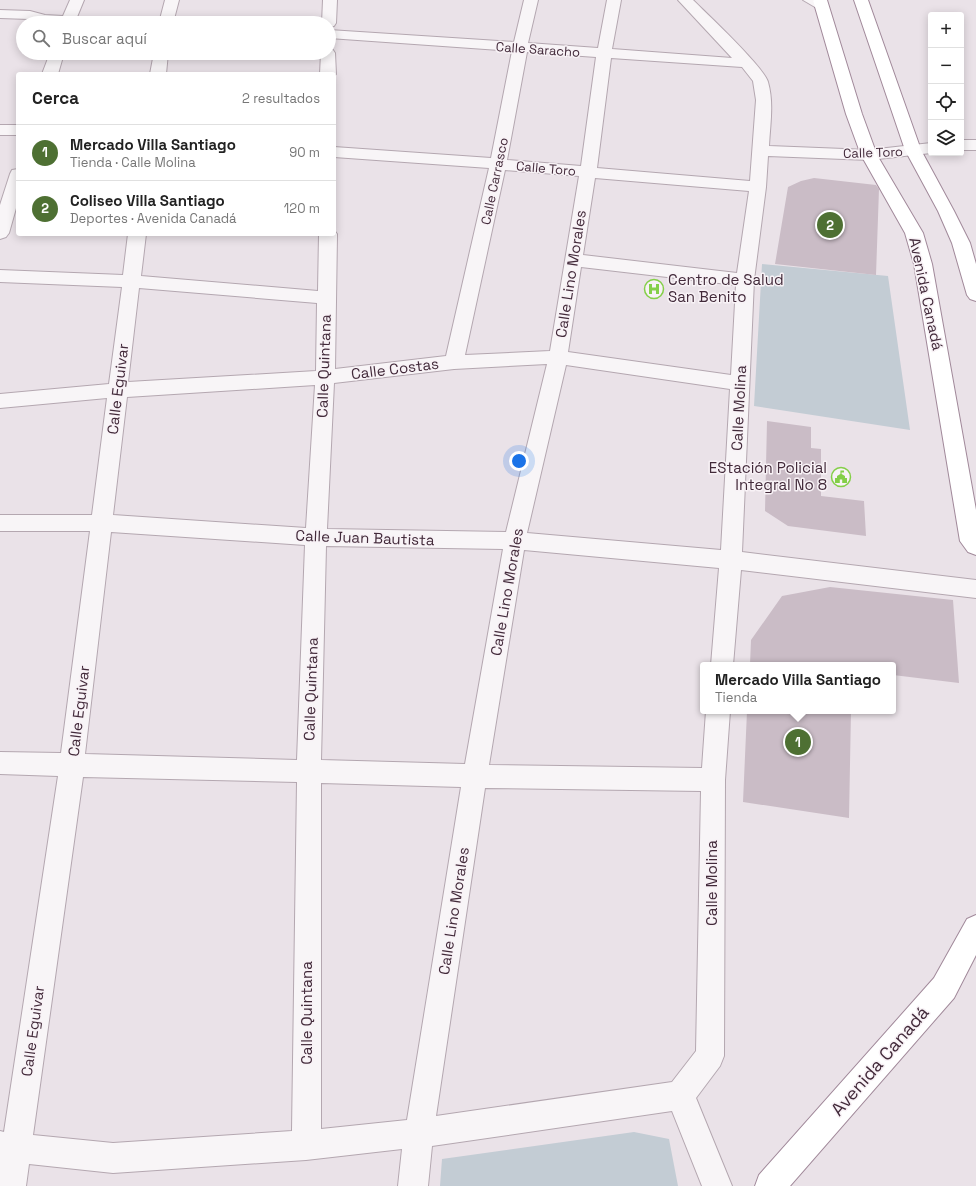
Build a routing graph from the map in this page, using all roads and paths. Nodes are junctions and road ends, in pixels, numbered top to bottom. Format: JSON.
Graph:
{"nodes":[{"id":1,"x":76,"y":0,"type":"edge"},
{"id":2,"x":172,"y":0,"type":"edge"},
{"id":3,"x":330,"y":0,"type":"edge"},
{"id":4,"x":532,"y":0,"type":"edge"},
{"id":5,"x":614,"y":0,"type":"edge"},
{"id":6,"x":685,"y":0,"type":"edge"},
{"id":7,"x":806,"y":0,"type":"edge"},
{"id":8,"x":861,"y":0,"type":"edge"},
{"id":9,"x":822,"y":4,"type":"edge"},
{"id":10,"x":0,"y":14,"type":"edge"},
{"id":11,"x":34,"y":16,"type":"edge"},
{"id":12,"x":69,"y":16,"type":"edge"},
{"id":13,"x":168,"y":16,"type":"edge"},
{"id":14,"x":329,"y":16,"type":"edge"},
{"id":15,"x":336,"y":35,"type":"edge"},
{"id":16,"x":520,"y":48,"type":"junction"},
{"id":17,"x":604,"y":54,"type":"junction"},
{"id":18,"x":55,"y":60,"type":"edge"},
{"id":19,"x":160,"y":60,"type":"edge"},
{"id":20,"x":328,"y":60,"type":"edge"},
{"id":21,"x":746,"y":63,"type":"junction"},
{"id":22,"x":51,"y":72,"type":"edge"},
{"id":23,"x":158,"y":72,"type":"edge"},
{"id":24,"x":328,"y":72,"type":"edge"},
{"id":25,"x":0,"y":130,"type":"edge"},
{"id":26,"x":16,"y":130,"type":"edge"},
{"id":27,"x":964,"y":145,"type":"edge"},
{"id":28,"x":976,"y":145,"type":"edge"},
{"id":29,"x":928,"y":148,"type":"edge"},
{"id":30,"x":913,"y":150,"type":"junction"},
{"id":31,"x":760,"y":151,"type":"junction"},
{"id":32,"x":336,"y":152,"type":"edge"},
{"id":33,"x":868,"y":155,"type":"junction"},
{"id":34,"x":498,"y":164,"type":"junction"},
{"id":35,"x":588,"y":172,"type":"junction"},
{"id":36,"x":16,"y":181,"type":"edge"},
{"id":37,"x":758,"y":187,"type":"junction"},
{"id":38,"x":0,"y":233,"type":"edge"},
{"id":39,"x":137,"y":236,"type":"edge"},
{"id":40,"x":328,"y":236,"type":"edge"},
{"id":41,"x":573,"y":260,"type":"junction"},
{"id":42,"x":0,"y":276,"type":"edge"},
{"id":43,"x":745,"y":280,"type":"junction"},
{"id":44,"x":132,"y":281,"type":"junction"},
{"id":45,"x":976,"y":295,"type":"edge"},
{"id":46,"x":327,"y":298,"type":"junction"},
{"id":47,"x":558,"y":357,"type":"junction"},
{"id":48,"x":454,"y":362,"type":"junction"},
{"id":49,"x":325,"y":377,"type":"junction"},
{"id":50,"x":740,"y":383,"type":"junction"},
{"id":51,"x":119,"y":390,"type":"junction"},
{"id":52,"x":0,"y":401,"type":"edge"},
{"id":53,"x":0,"y":522,"type":"edge"},
{"id":54,"x":102,"y":523,"type":"junction"},
{"id":55,"x":316,"y":537,"type":"junction"},
{"id":56,"x":515,"y":541,"type":"junction"},
{"id":57,"x":976,"y":546,"type":"edge"},
{"id":58,"x":730,"y":560,"type":"junction"},
{"id":59,"x":976,"y":588,"type":"edge"},
{"id":60,"x":722,"y":662,"type":"edge"},
{"id":61,"x":718,"y":714,"type":"edge"},
{"id":62,"x":0,"y":763,"type":"edge"},
{"id":63,"x":72,"y":765,"type":"junction"},
{"id":64,"x":309,"y":772,"type":"junction"},
{"id":65,"x":475,"y":776,"type":"junction"},
{"id":66,"x":713,"y":780,"type":"junction"},
{"id":67,"x":976,"y":928,"type":"edge"},
{"id":68,"x":680,"y":1095,"type":"junction"},
{"id":69,"x":419,"y":1133,"type":"junction"},
{"id":70,"x":306,"y":1145,"type":"junction"},
{"id":71,"x":8,"y":1147,"type":"edge"},
{"id":72,"x":11,"y":1186,"type":"edge"},
{"id":73,"x":413,"y":1186,"type":"edge"},
{"id":74,"x":717,"y":1186,"type":"edge"},
{"id":75,"x":770,"y":1186,"type":"edge"}],
"edges":[{"from":1,"to":12,"type":"street"},
{"from":2,"to":13,"type":"street"},
{"from":3,"to":14,"type":"street"},
{"from":4,"to":16,"type":"street","name":"Calle Carrasco"},
{"from":5,"to":17,"type":"street","name":"Calle Lino Morales"},
{"from":6,"to":21,"type":"street","name":"Calle Molina"},
{"from":7,"to":9,"type":"lane","name":"Avenida Canadá"},
{"from":8,"to":30,"type":"highway"},
{"from":9,"to":33,"type":"highway","name":"Avenida Canadá"},
{"from":10,"to":11,"type":"street"},
{"from":15,"to":16,"type":"street","name":"Calle Saracho"},
{"from":16,"to":17,"type":"street","name":"Calle Saracho"},
{"from":16,"to":34,"type":"street","name":"Calle Carrasco"},
{"from":17,"to":21,"type":"street","name":"Calle Saracho"},
{"from":17,"to":35,"type":"street","name":"Calle Lino Morales"},
{"from":18,"to":22,"type":"street"},
{"from":19,"to":23,"type":"street"},
{"from":20,"to":24,"type":"street"},
{"from":21,"to":31,"type":"street","name":"Calle Molina"},
{"from":25,"to":26,"type":"street"},
{"from":27,"to":28,"type":"street"},
{"from":29,"to":30,"type":"street","name":"Calle Toro"},
{"from":30,"to":33,"type":"street","name":"Calle Toro"},
{"from":30,"to":45,"type":"highway"},
{"from":31,"to":33,"type":"street","name":"Calle Toro"},
{"from":31,"to":37,"type":"street","name":"Calle Molina"},
{"from":32,"to":34,"type":"street","name":"Calle Toro"},
{"from":33,"to":57,"type":"highway","name":"Avenida Canadá"},
{"from":34,"to":35,"type":"street","name":"Calle Toro"},
{"from":34,"to":48,"type":"street","name":"Calle Carrasco"},
{"from":35,"to":37,"type":"street","name":"Calle Toro"},
{"from":35,"to":41,"type":"street","name":"Calle Lino Morales"},
{"from":36,"to":38,"type":"street"},
{"from":37,"to":43,"type":"street","name":"Calle Molina"},
{"from":39,"to":44,"type":"street","name":"Calle Eguivar"},
{"from":40,"to":46,"type":"street","name":"Calle Quintana"},
{"from":41,"to":43,"type":"street"},
{"from":41,"to":47,"type":"street","name":"Calle Lino Morales"},
{"from":42,"to":44,"type":"street"},
{"from":43,"to":50,"type":"street","name":"Calle Molina"},
{"from":44,"to":46,"type":"street"},
{"from":44,"to":51,"type":"street","name":"Calle Eguivar"},
{"from":46,"to":49,"type":"street","name":"Calle Quintana"},
{"from":47,"to":48,"type":"street","name":"Calle Costas"},
{"from":47,"to":50,"type":"street","name":"Calle Costas"},
{"from":47,"to":56,"type":"street","name":"Calle Lino Morales"},
{"from":48,"to":49,"type":"street","name":"Calle Costas"},
{"from":49,"to":51,"type":"street","name":"Calle Costas"},
{"from":49,"to":55,"type":"street","name":"Calle Quintana"},
{"from":50,"to":58,"type":"street","name":"Calle Molina"},
{"from":51,"to":52,"type":"street","name":"Calle Costas"},
{"from":51,"to":54,"type":"street","name":"Calle Eguivar"},
{"from":53,"to":54,"type":"street","name":"Calle Juan Bautista"},
{"from":54,"to":55,"type":"street","name":"Calle Juan Bautista"},
{"from":54,"to":63,"type":"street","name":"Calle Eguivar"},
{"from":55,"to":56,"type":"street","name":"Calle Juan Bautista"},
{"from":55,"to":64,"type":"street","name":"Calle Quintana"},
{"from":56,"to":58,"type":"street","name":"Calle Juan Bautista"},
{"from":56,"to":65,"type":"street","name":"Calle Lino Morales"},
{"from":58,"to":59,"type":"street","name":"Calle Juan Bautista"},
{"from":58,"to":60,"type":"street","name":"Calle Molina"},
{"from":61,"to":66,"type":"street","name":"Calle Molina"},
{"from":62,"to":63,"type":"street"},
{"from":63,"to":64,"type":"street"},
{"from":63,"to":71,"type":"street","name":"Calle Eguivar"},
{"from":64,"to":65,"type":"street"},
{"from":64,"to":70,"type":"street","name":"Calle Quintana"},
{"from":65,"to":66,"type":"street"},
{"from":65,"to":69,"type":"street","name":"Calle Lino Morales"},
{"from":66,"to":68,"type":"street","name":"Calle Molina"},
{"from":67,"to":75,"type":"highway","name":"Avenida Canadá"},
{"from":68,"to":69,"type":"street"},
{"from":68,"to":74,"type":"street"},
{"from":69,"to":70,"type":"street"},
{"from":69,"to":73,"type":"street","name":"Calle Lino Morales"},
{"from":70,"to":71,"type":"street"},
{"from":71,"to":72,"type":"street","name":"Calle Eguivar"}]}
